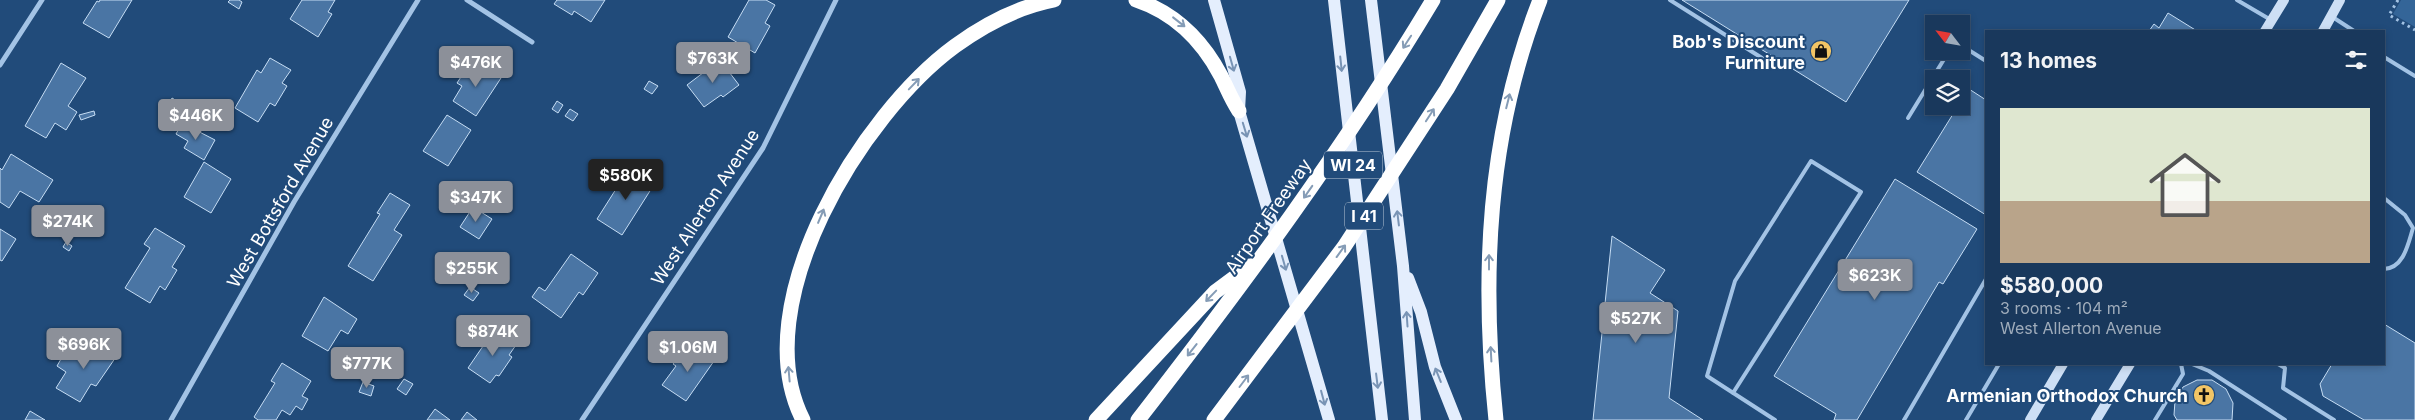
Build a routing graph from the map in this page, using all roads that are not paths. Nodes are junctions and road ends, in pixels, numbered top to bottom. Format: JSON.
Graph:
{"nodes":[{"id":1,"x":42,"y":0,"type":"edge"},
{"id":2,"x":418,"y":0,"type":"edge"},
{"id":3,"x":467,"y":0,"type":"edge"},
{"id":4,"x":836,"y":0,"type":"edge"},
{"id":5,"x":1054,"y":0,"type":"edge"},
{"id":6,"x":1136,"y":0,"type":"edge"},
{"id":7,"x":1214,"y":0,"type":"edge"},
{"id":8,"x":1334,"y":0,"type":"edge"},
{"id":9,"x":1371,"y":0,"type":"edge"},
{"id":10,"x":1433,"y":0,"type":"edge"},
{"id":11,"x":1498,"y":0,"type":"edge"},
{"id":12,"x":1540,"y":0,"type":"edge"},
{"id":13,"x":1670,"y":0,"type":"edge"},
{"id":14,"x":2236,"y":0,"type":"edge"},
{"id":15,"x":2284,"y":0,"type":"edge"},
{"id":16,"x":2340,"y":0,"type":"edge"},
{"id":17,"x":2331,"y":16,"type":"junction"},
{"id":18,"x":2271,"y":20,"type":"junction"},
{"id":19,"x":2266,"y":30,"type":"edge"},
{"id":20,"x":2324,"y":30,"type":"edge"},
{"id":21,"x":2352,"y":30,"type":"edge"},
{"id":22,"x":532,"y":42,"type":"dead end"},
{"id":23,"x":1970,"y":51,"type":"edge"},
{"id":24,"x":1762,"y":58,"type":"dead end"},
{"id":25,"x":2385,"y":58,"type":"edge"},
{"id":26,"x":1944,"y":60,"type":"edge"},
{"id":27,"x":1985,"y":60,"type":"edge"},
{"id":28,"x":0,"y":65,"type":"edge"},
{"id":29,"x":2415,"y":76,"type":"edge"},
{"id":30,"x":1239,"y":111,"type":"junction"},
{"id":31,"x":1908,"y":118,"type":"dead end"},
{"id":32,"x":2385,"y":199,"type":"edge"},
{"id":33,"x":1264,"y":256,"type":"junction"},
{"id":34,"x":1403,"y":266,"type":"junction"},
{"id":35,"x":2385,"y":269,"type":"edge"},
{"id":36,"x":1985,"y":281,"type":"edge"},
{"id":37,"x":1998,"y":365,"type":"edge"},
{"id":38,"x":2062,"y":365,"type":"edge"},
{"id":39,"x":2129,"y":365,"type":"edge"},
{"id":40,"x":2181,"y":365,"type":"edge"},
{"id":41,"x":2194,"y":365,"type":"edge"},
{"id":42,"x":2280,"y":365,"type":"edge"},
{"id":43,"x":1733,"y":393,"type":"junction"},
{"id":44,"x":171,"y":420,"type":"edge"},
{"id":45,"x":582,"y":420,"type":"edge"},
{"id":46,"x":802,"y":420,"type":"edge"},
{"id":47,"x":1096,"y":420,"type":"edge"},
{"id":48,"x":1138,"y":420,"type":"edge"},
{"id":49,"x":1214,"y":420,"type":"edge"},
{"id":50,"x":1329,"y":420,"type":"edge"},
{"id":51,"x":1382,"y":420,"type":"edge"},
{"id":52,"x":1415,"y":420,"type":"edge"},
{"id":53,"x":1456,"y":420,"type":"edge"},
{"id":54,"x":1496,"y":420,"type":"edge"},
{"id":55,"x":1775,"y":420,"type":"edge"},
{"id":56,"x":1904,"y":420,"type":"edge"},
{"id":57,"x":1966,"y":420,"type":"edge"},
{"id":58,"x":2030,"y":420,"type":"edge"},
{"id":59,"x":2096,"y":420,"type":"edge"},
{"id":60,"x":2155,"y":420,"type":"edge"},
{"id":61,"x":2285,"y":420,"type":"edge"},
{"id":62,"x":2334,"y":420,"type":"edge"}],
"edges":[{"from":1,"to":28,"type":"street"},
{"from":2,"to":44,"type":"street","name":"West Bottsford Avenue"},
{"from":3,"to":22,"type":"street"},
{"from":4,"to":45,"type":"street","name":"West Allerton Avenue"},
{"from":46,"to":5,"type":"highway","one_way":true},
{"from":6,"to":30,"type":"highway","one_way":true},
{"from":7,"to":30,"type":"main road","one_way":true},
{"from":8,"to":51,"type":"main road","number":"WI 24","one_way":true},
{"from":34,"to":9,"type":"main road","number":"WI 24","one_way":true},
{"from":10,"to":33,"type":"highway","name":"Airport Freeway","one_way":true},
{"from":49,"to":11,"type":"highway","number":"I 41","one_way":true},
{"from":54,"to":12,"type":"highway","one_way":true},
{"from":13,"to":24,"type":"lane"},
{"from":14,"to":18,"type":"lane"},
{"from":15,"to":18,"type":"main road"},
{"from":16,"to":17,"type":"main road"},
{"from":17,"to":20,"type":"main road"},
{"from":17,"to":21,"type":"lane"},
{"from":18,"to":19,"type":"main road"},
{"from":23,"to":27,"type":"lane"},
{"from":25,"to":29,"type":"lane"},
{"from":26,"to":31,"type":"lane"},
{"from":30,"to":50,"type":"main road","one_way":true},
{"from":32,"to":35,"type":"lane"},
{"from":33,"to":47,"type":"highway","one_way":true},
{"from":33,"to":48,"type":"highway","name":"Airport Freeway","one_way":true},
{"from":52,"to":34,"type":"main road","number":"WI 24","one_way":true},
{"from":53,"to":34,"type":"main road","one_way":true},
{"from":36,"to":56,"type":"lane"},
{"from":37,"to":57,"type":"lane"},
{"from":38,"to":58,"type":"main road"},
{"from":39,"to":59,"type":"main road"},
{"from":40,"to":60,"type":"lane"},
{"from":41,"to":61,"type":"lane"},
{"from":42,"to":62,"type":"lane"},
{"from":43,"to":43,"type":"lane"},
{"from":43,"to":55,"type":"lane"}]}
